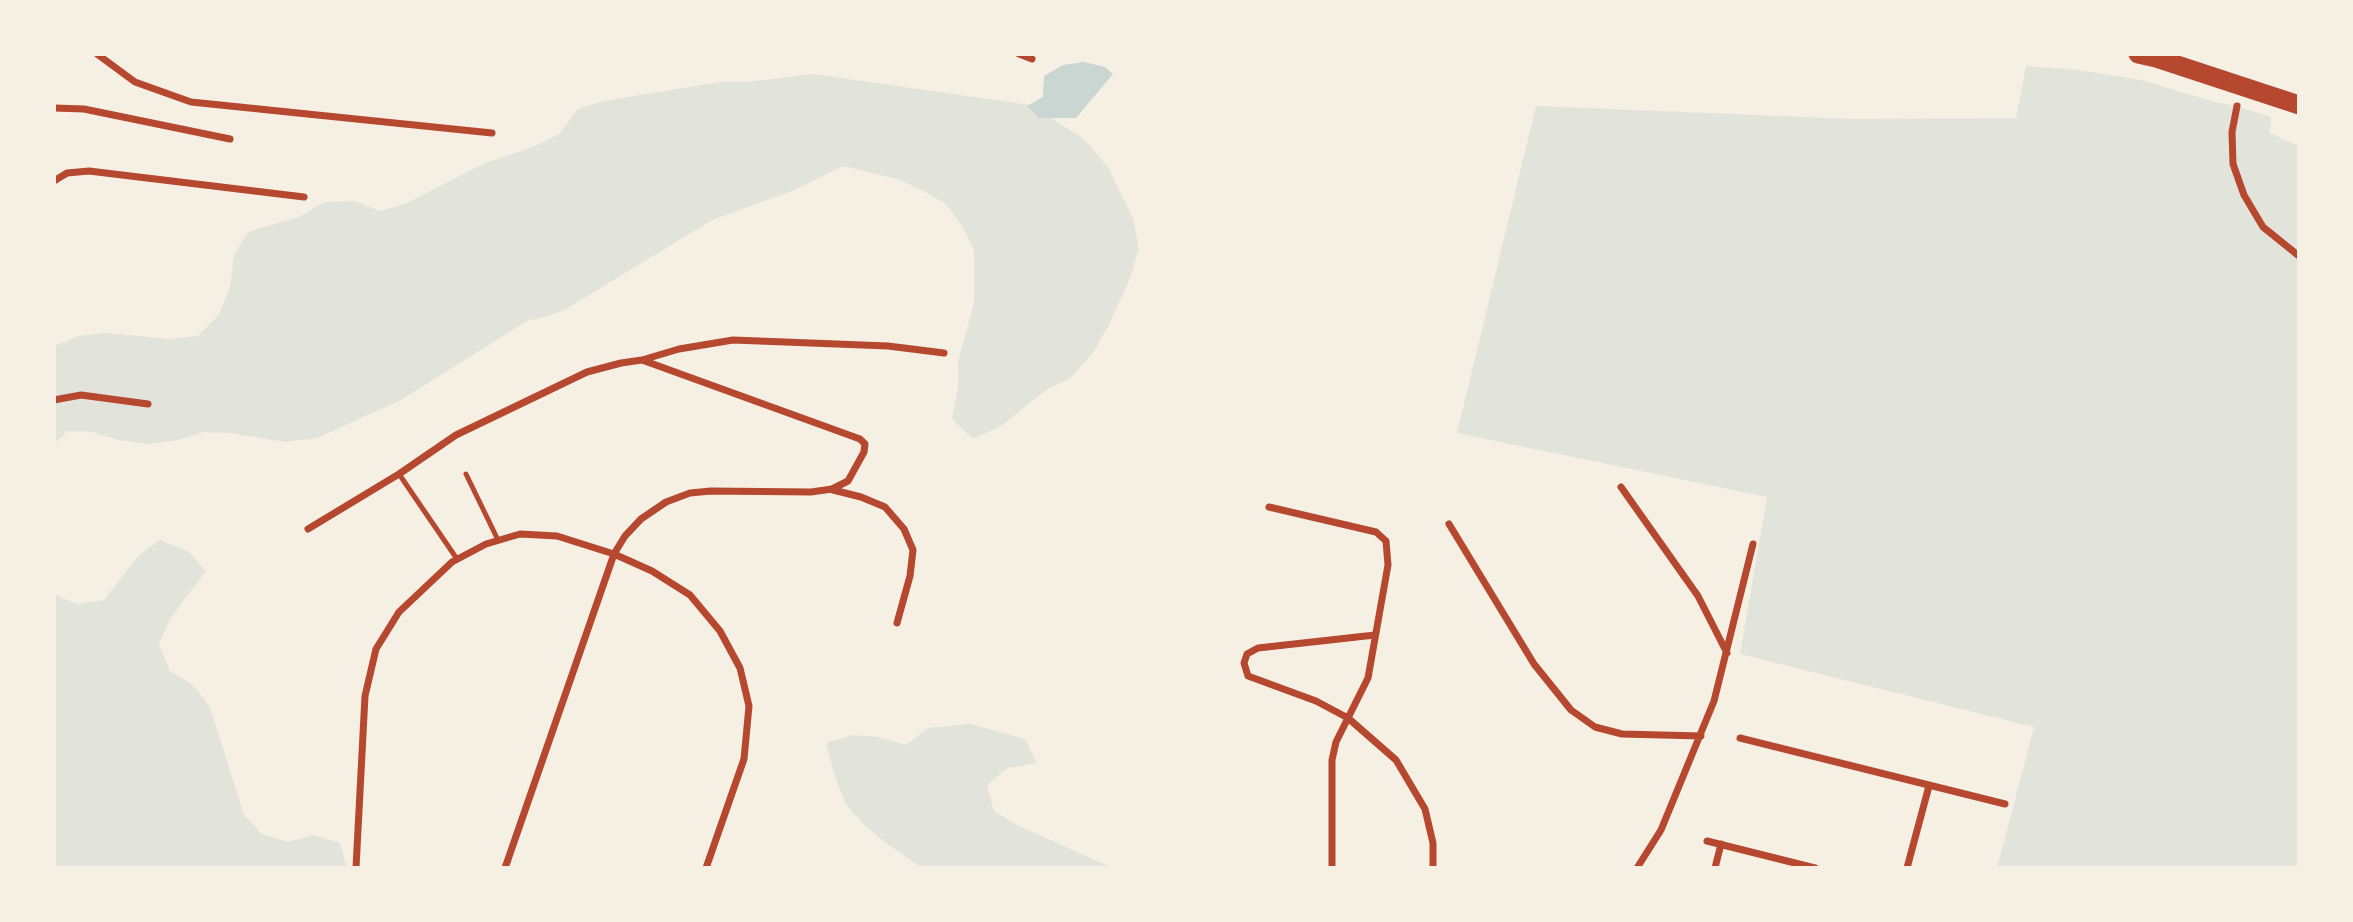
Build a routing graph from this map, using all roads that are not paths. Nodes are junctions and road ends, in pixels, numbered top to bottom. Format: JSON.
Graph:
{"nodes":[{"id":1,"x":97,"y":54,"type":"edge"},
{"id":2,"x":1019,"y":54,"type":"edge"},
{"id":3,"x":2138,"y":54,"type":"edge"},
{"id":4,"x":1032,"y":59,"type":"dead end"},
{"id":5,"x":2292,"y":103,"type":"edge"},
{"id":6,"x":2237,"y":106,"type":"dead end"},
{"id":7,"x":54,"y":108,"type":"edge"},
{"id":8,"x":492,"y":133,"type":"dead end"},
{"id":9,"x":230,"y":139,"type":"dead end"},
{"id":10,"x":54,"y":181,"type":"edge"},
{"id":11,"x":303,"y":197,"type":"dead end"},
{"id":12,"x":2299,"y":256,"type":"edge"},
{"id":13,"x":944,"y":353,"type":"dead end"},
{"id":14,"x":642,"y":360,"type":"junction"},
{"id":15,"x":54,"y":400,"type":"edge"},
{"id":16,"x":148,"y":404,"type":"dead end"},
{"id":17,"x":399,"y":474,"type":"junction"},
{"id":18,"x":466,"y":474,"type":"dead end"},
{"id":19,"x":1621,"y":487,"type":"dead end"},
{"id":20,"x":832,"y":489,"type":"junction"},
{"id":21,"x":1269,"y":507,"type":"dead end"},
{"id":22,"x":1449,"y":524,"type":"dead end"},
{"id":23,"x":308,"y":529,"type":"dead end"},
{"id":24,"x":498,"y":540,"type":"junction"},
{"id":25,"x":1753,"y":544,"type":"dead end"},
{"id":26,"x":614,"y":554,"type":"junction"},
{"id":27,"x":457,"y":559,"type":"junction"},
{"id":28,"x":897,"y":623,"type":"dead end"},
{"id":29,"x":1376,"y":635,"type":"junction"},
{"id":30,"x":1727,"y":653,"type":"junction"},
{"id":31,"x":1348,"y":718,"type":"junction"},
{"id":32,"x":1701,"y":736,"type":"junction"},
{"id":33,"x":1740,"y":738,"type":"dead end"},
{"id":34,"x":1929,"y":786,"type":"junction"},
{"id":35,"x":2005,"y":804,"type":"dead end"},
{"id":36,"x":1707,"y":841,"type":"dead end"},
{"id":37,"x":1721,"y":845,"type":"junction"},
{"id":38,"x":356,"y":868,"type":"edge"},
{"id":39,"x":505,"y":868,"type":"edge"},
{"id":40,"x":706,"y":868,"type":"edge"},
{"id":41,"x":1332,"y":868,"type":"edge"},
{"id":42,"x":1433,"y":868,"type":"edge"},
{"id":43,"x":1637,"y":868,"type":"edge"},
{"id":44,"x":1715,"y":868,"type":"edge"},
{"id":45,"x":1815,"y":868,"type":"edge"},
{"id":46,"x":1907,"y":868,"type":"edge"}],
"edges":[{"from":1,"to":8,"type":"street"},
{"from":2,"to":4,"type":"street"},
{"from":3,"to":5,"type":"highway"},
{"from":6,"to":12,"type":"street"},
{"from":7,"to":9,"type":"street"},
{"from":10,"to":11,"type":"street"},
{"from":13,"to":14,"type":"street"},
{"from":14,"to":17,"type":"street"},
{"from":14,"to":20,"type":"street"},
{"from":15,"to":16,"type":"street"},
{"from":17,"to":23,"type":"street"},
{"from":17,"to":27,"type":"lane"},
{"from":18,"to":24,"type":"lane"},
{"from":19,"to":30,"type":"street"},
{"from":20,"to":26,"type":"street"},
{"from":20,"to":28,"type":"street"},
{"from":21,"to":29,"type":"street"},
{"from":22,"to":32,"type":"street"},
{"from":24,"to":26,"type":"street"},
{"from":24,"to":27,"type":"street"},
{"from":25,"to":30,"type":"street"},
{"from":26,"to":39,"type":"street"},
{"from":26,"to":40,"type":"street"},
{"from":27,"to":38,"type":"street"},
{"from":29,"to":31,"type":"street"},
{"from":29,"to":31,"type":"street"},
{"from":30,"to":32,"type":"street"},
{"from":31,"to":41,"type":"street"},
{"from":31,"to":42,"type":"street"},
{"from":32,"to":43,"type":"street"},
{"from":33,"to":34,"type":"street"},
{"from":34,"to":35,"type":"street"},
{"from":34,"to":46,"type":"street"},
{"from":36,"to":37,"type":"street"},
{"from":37,"to":44,"type":"street"},
{"from":37,"to":45,"type":"street"}]}
